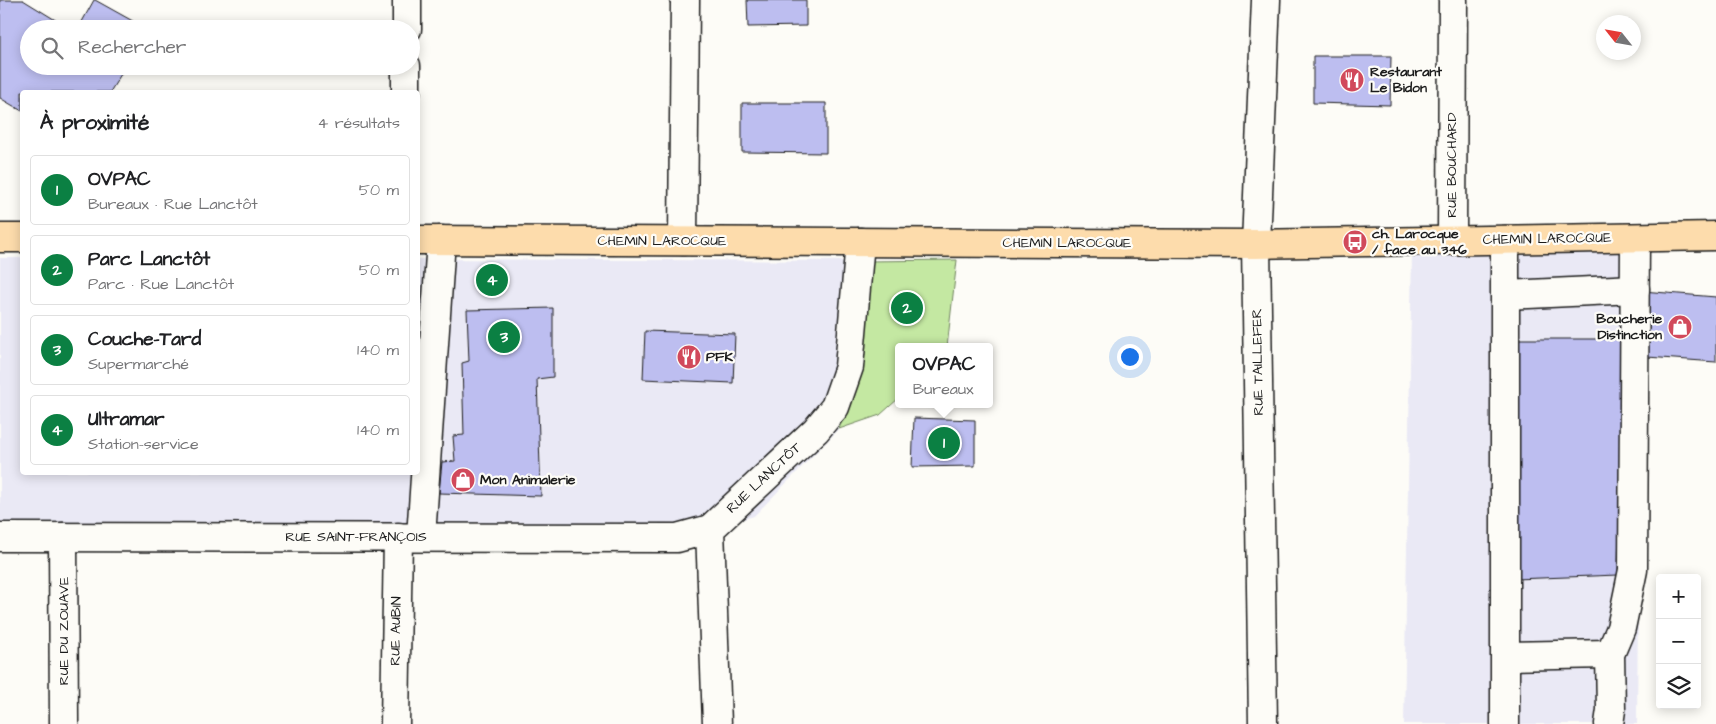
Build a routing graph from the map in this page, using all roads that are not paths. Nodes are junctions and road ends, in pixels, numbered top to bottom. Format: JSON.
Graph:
{"nodes":[{"id":1,"x":408,"y":0,"type":"edge"},
{"id":2,"x":685,"y":0,"type":"edge"},
{"id":3,"x":1266,"y":0,"type":"edge"},
{"id":4,"x":1452,"y":0,"type":"edge"},
{"id":5,"x":407,"y":20,"type":"edge"},
{"id":6,"x":406,"y":75,"type":"edge"},
{"id":7,"x":406,"y":90,"type":"edge"},
{"id":8,"x":1716,"y":236,"type":"edge"},
{"id":9,"x":0,"y":238,"type":"edge"},
{"id":10,"x":20,"y":238,"type":"edge"},
{"id":11,"x":1635,"y":238,"type":"junction"},
{"id":12,"x":429,"y":240,"type":"edge"},
{"id":13,"x":1452,"y":240,"type":"junction"},
{"id":14,"x":1506,"y":240,"type":"junction"},
{"id":15,"x":683,"y":241,"type":"junction"},
{"id":16,"x":860,"y":242,"type":"junction"},
{"id":17,"x":1256,"y":244,"type":"junction"},
{"id":18,"x":1635,"y":288,"type":"junction"},
{"id":19,"x":1506,"y":295,"type":"junction"},
{"id":20,"x":420,"y":381,"type":"edge"},
{"id":21,"x":414,"y":475,"type":"edge"},
{"id":22,"x":710,"y":529,"type":"junction"},
{"id":23,"x":0,"y":537,"type":"edge"},
{"id":24,"x":63,"y":537,"type":"junction"},
{"id":25,"x":410,"y":537,"type":"junction"},
{"id":26,"x":1610,"y":654,"type":"junction"},
{"id":27,"x":1506,"y":656,"type":"junction"},
{"id":28,"x":64,"y":724,"type":"edge"},
{"id":29,"x":395,"y":724,"type":"edge"},
{"id":30,"x":717,"y":724,"type":"edge"},
{"id":31,"x":1262,"y":724,"type":"edge"},
{"id":32,"x":1505,"y":724,"type":"edge"},
{"id":33,"x":1609,"y":724,"type":"edge"}],
"edges":[{"from":1,"to":5,"type":"street"},
{"from":2,"to":15,"type":"street"},
{"from":3,"to":17,"type":"street","name":"RUE TAILLEFER"},
{"from":4,"to":13,"type":"street","name":"RUE BOUCHARD"},
{"from":6,"to":7,"type":"street"},
{"from":8,"to":11,"type":"main road","name":"CHEMIN LAROCQUE"},
{"from":9,"to":10,"type":"main road"},
{"from":11,"to":14,"type":"main road","name":"CHEMIN LAROCQUE"},
{"from":11,"to":18,"type":"street"},
{"from":12,"to":15,"type":"main road","name":"CHEMIN LAROCQUE"},
{"from":12,"to":20,"type":"street","name":"RUE AUBIN"},
{"from":13,"to":14,"type":"main road","name":"CHEMIN LAROCQUE"},
{"from":13,"to":17,"type":"main road","name":"CHEMIN LAROCQUE"},
{"from":14,"to":19,"type":"street"},
{"from":15,"to":16,"type":"main road","name":"CHEMIN LAROCQUE"},
{"from":16,"to":17,"type":"main road","name":"CHEMIN LAROCQUE"},
{"from":16,"to":22,"type":"street","name":"RUE LANCTÔT"},
{"from":17,"to":31,"type":"street","name":"RUE TAILLEFER"},
{"from":18,"to":19,"type":"street"},
{"from":18,"to":26,"type":"street"},
{"from":19,"to":27,"type":"street"},
{"from":21,"to":25,"type":"street","name":"RUE AUBIN"},
{"from":22,"to":25,"type":"street","name":"RUE SAINT-FRANÇOIS"},
{"from":22,"to":30,"type":"street"},
{"from":23,"to":24,"type":"street","name":"RUE SAINT-FRANÇOIS"},
{"from":24,"to":25,"type":"street","name":"RUE SAINT-FRANÇOIS"},
{"from":24,"to":28,"type":"street","name":"RUE DU ZOUAVE"},
{"from":25,"to":29,"type":"street","name":"RUE AUBIN"},
{"from":26,"to":27,"type":"street"},
{"from":26,"to":33,"type":"street"},
{"from":27,"to":32,"type":"street"}]}
